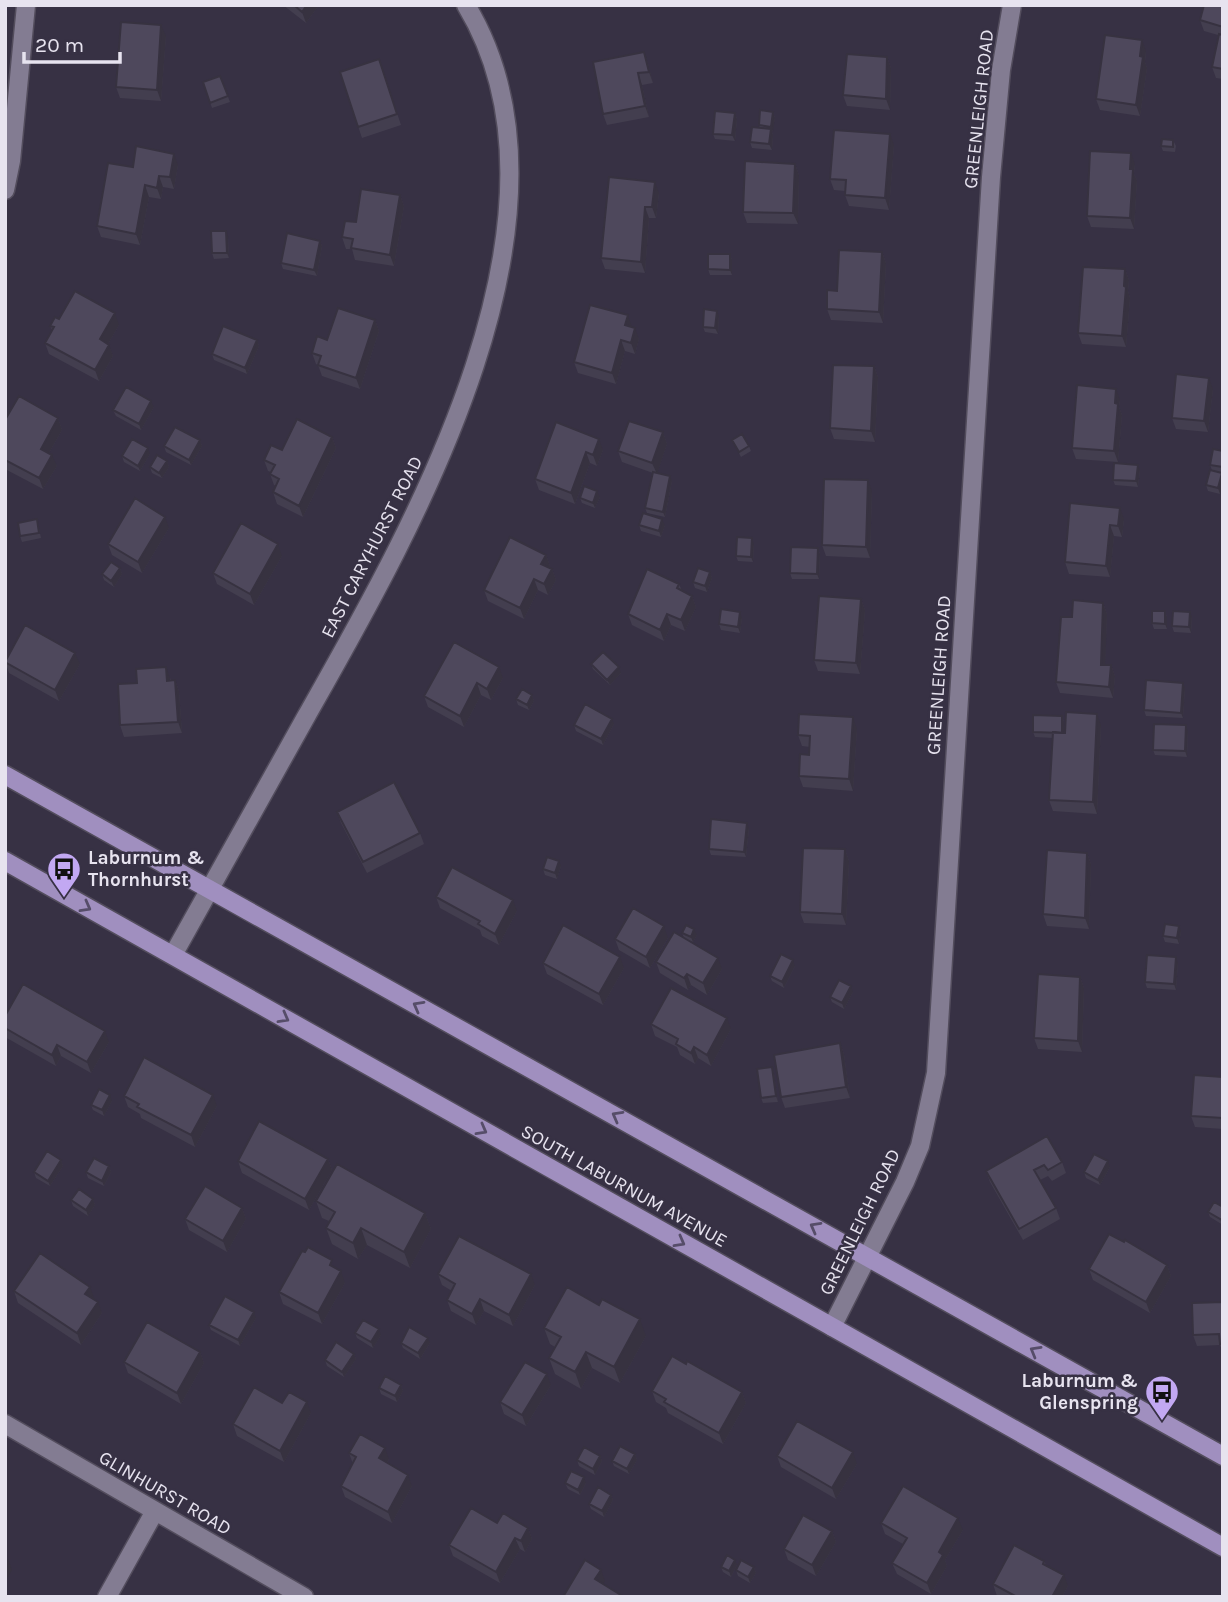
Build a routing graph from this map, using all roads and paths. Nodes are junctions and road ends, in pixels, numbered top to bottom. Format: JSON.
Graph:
{"nodes":[{"id":1,"x":26,"y":5,"type":"edge"},
{"id":2,"x":466,"y":5,"type":"edge"},
{"id":3,"x":1012,"y":5,"type":"edge"},
{"id":4,"x":5,"y":190,"type":"edge"},
{"id":5,"x":5,"y":775,"type":"edge"},
{"id":6,"x":5,"y":861,"type":"edge"},
{"id":7,"x":209,"y":889,"type":"junction"},
{"id":8,"x":173,"y":955,"type":"junction"},
{"id":9,"x":867,"y":1256,"type":"junction"},
{"id":10,"x":832,"y":1328,"type":"junction"},
{"id":11,"x":5,"y":1424,"type":"edge"},
{"id":12,"x":1223,"y":1456,"type":"edge"},
{"id":13,"x":155,"y":1511,"type":"junction"},
{"id":14,"x":1223,"y":1547,"type":"edge"},
{"id":15,"x":107,"y":1597,"type":"edge"},
{"id":16,"x":304,"y":1597,"type":"edge"}],
"edges":[{"from":1,"to":4,"type":"street"},
{"from":2,"to":7,"type":"street","name":"EAST CARYHURST ROAD"},
{"from":3,"to":9,"type":"street","name":"GREENLEIGH ROAD"},
{"from":5,"to":7,"type":"main road"},
{"from":6,"to":8,"type":"main road","name":"SOUTH LABURNUM AVENUE","one_way":true},
{"from":7,"to":8,"type":"street","name":"EAST CARYHURST ROAD"},
{"from":9,"to":7,"type":"main road","one_way":true},
{"from":8,"to":10,"type":"main road","name":"SOUTH LABURNUM AVENUE","one_way":true},
{"from":9,"to":10,"type":"street","name":"GREENLEIGH ROAD"},
{"from":12,"to":9,"type":"main road","one_way":true},
{"from":10,"to":14,"type":"main road","name":"SOUTH LABURNUM AVENUE"},
{"from":11,"to":13,"type":"street","name":"GLINHURST ROAD"},
{"from":13,"to":15,"type":"street"},
{"from":13,"to":16,"type":"street","name":"GLINHURST ROAD"}]}
